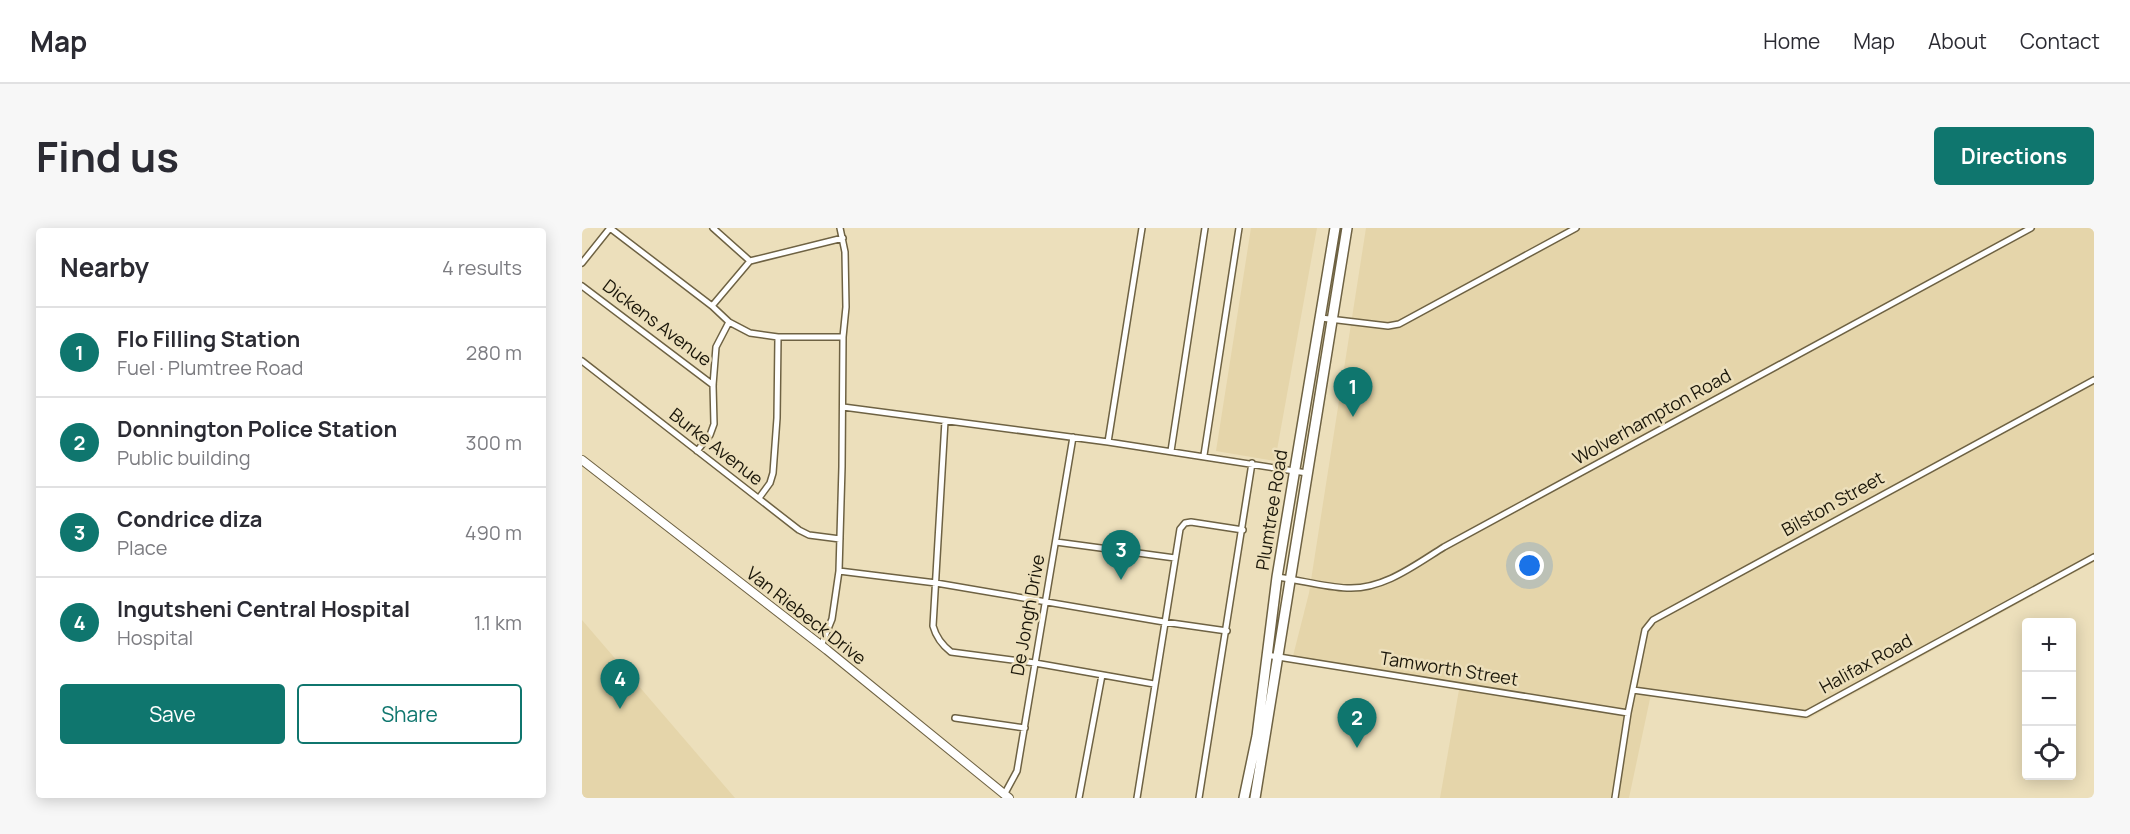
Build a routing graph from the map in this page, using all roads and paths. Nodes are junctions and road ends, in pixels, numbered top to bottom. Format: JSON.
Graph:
{"nodes":[{"id":1,"x":610,"y":228,"type":"edge"},
{"id":2,"x":713,"y":228,"type":"edge"},
{"id":3,"x":840,"y":228,"type":"edge"},
{"id":4,"x":1143,"y":228,"type":"edge"},
{"id":5,"x":1205,"y":228,"type":"edge"},
{"id":6,"x":1239,"y":228,"type":"edge"},
{"id":7,"x":1335,"y":228,"type":"edge"},
{"id":8,"x":1347,"y":228,"type":"edge"},
{"id":9,"x":1576,"y":228,"type":"edge"},
{"id":10,"x":2031,"y":228,"type":"edge"},
{"id":11,"x":843,"y":238,"type":"junction"},
{"id":12,"x":750,"y":261,"type":"junction"},
{"id":13,"x":582,"y":263,"type":"edge"},
{"id":14,"x":582,"y":286,"type":"edge"},
{"id":15,"x":712,"y":306,"type":"junction"},
{"id":16,"x":1321,"y":318,"type":"junction"},
{"id":17,"x":1333,"y":320,"type":"junction"},
{"id":18,"x":729,"y":322,"type":"junction"},
{"id":19,"x":778,"y":337,"type":"junction"},
{"id":20,"x":843,"y":337,"type":"junction"},
{"id":21,"x":582,"y":361,"type":"edge"},
{"id":22,"x":2094,"y":380,"type":"edge"},
{"id":23,"x":713,"y":385,"type":"junction"},
{"id":24,"x":843,"y":407,"type":"junction"},
{"id":25,"x":945,"y":421,"type":"junction"},
{"id":26,"x":1073,"y":437,"type":"junction"},
{"id":27,"x":1108,"y":442,"type":"junction"},
{"id":28,"x":696,"y":451,"type":"junction"},
{"id":29,"x":1171,"y":451,"type":"junction"},
{"id":30,"x":1204,"y":455,"type":"junction"},
{"id":31,"x":582,"y":460,"type":"edge"},
{"id":32,"x":1252,"y":463,"type":"junction"},
{"id":33,"x":1294,"y":470,"type":"junction"},
{"id":34,"x":1307,"y":473,"type":"junction"},
{"id":35,"x":759,"y":498,"type":"junction"},
{"id":36,"x":1243,"y":530,"type":"junction"},
{"id":37,"x":840,"y":539,"type":"junction"},
{"id":38,"x":1056,"y":542,"type":"junction"},
{"id":39,"x":2094,"y":557,"type":"edge"},
{"id":40,"x":1174,"y":558,"type":"junction"},
{"id":41,"x":839,"y":571,"type":"junction"},
{"id":42,"x":1277,"y":577,"type":"junction"},
{"id":43,"x":1290,"y":578,"type":"junction"},
{"id":44,"x":936,"y":583,"type":"junction"},
{"id":45,"x":1046,"y":602,"type":"junction"},
{"id":46,"x":1164,"y":622,"type":"junction"},
{"id":47,"x":1227,"y":631,"type":"junction"},
{"id":48,"x":820,"y":646,"type":"junction"},
{"id":49,"x":1266,"y":655,"type":"junction"},
{"id":50,"x":1279,"y":657,"type":"junction"},
{"id":51,"x":1035,"y":663,"type":"junction"},
{"id":52,"x":1102,"y":675,"type":"junction"},
{"id":53,"x":1154,"y":684,"type":"junction"},
{"id":54,"x":1633,"y":690,"type":"junction"},
{"id":55,"x":1628,"y":713,"type":"junction"},
{"id":56,"x":955,"y":718,"type":"dead end"},
{"id":57,"x":1025,"y":728,"type":"junction"},
{"id":58,"x":1007,"y":796,"type":"edge"},
{"id":59,"x":1079,"y":798,"type":"edge"},
{"id":60,"x":1137,"y":798,"type":"edge"},
{"id":61,"x":1199,"y":798,"type":"edge"},
{"id":62,"x":1244,"y":798,"type":"edge"},
{"id":63,"x":1255,"y":798,"type":"edge"},
{"id":64,"x":1615,"y":798,"type":"edge"}],
"edges":[{"from":1,"to":13,"type":"street"},
{"from":1,"to":15,"type":"street"},
{"from":2,"to":12,"type":"street"},
{"from":3,"to":11,"type":"street"},
{"from":4,"to":27,"type":"street"},
{"from":5,"to":29,"type":"street"},
{"from":6,"to":30,"type":"street"},
{"from":7,"to":16,"type":"highway","name":"Plumtree Road"},
{"from":8,"to":17,"type":"highway","name":"Plumtree Road"},
{"from":9,"to":17,"type":"street"},
{"from":10,"to":43,"type":"street","name":"Wolverhampton Road"},
{"from":11,"to":12,"type":"street"},
{"from":11,"to":20,"type":"street"},
{"from":12,"to":15,"type":"street"},
{"from":14,"to":23,"type":"street","name":"Dickens Avenue"},
{"from":15,"to":18,"type":"street"},
{"from":16,"to":17,"type":"street"},
{"from":16,"to":33,"type":"highway","name":"Plumtree Road"},
{"from":17,"to":34,"type":"highway","name":"Plumtree Road"},
{"from":18,"to":19,"type":"street"},
{"from":18,"to":23,"type":"street"},
{"from":19,"to":20,"type":"street"},
{"from":19,"to":35,"type":"street"},
{"from":20,"to":24,"type":"street"},
{"from":21,"to":28,"type":"street","name":"Burke Avenue"},
{"from":22,"to":54,"type":"street","name":"Bilston Street"},
{"from":23,"to":28,"type":"street"},
{"from":24,"to":25,"type":"street"},
{"from":24,"to":37,"type":"street"},
{"from":25,"to":26,"type":"street"},
{"from":25,"to":44,"type":"street"},
{"from":26,"to":27,"type":"street"},
{"from":26,"to":38,"type":"street","name":"De Jongh Drive"},
{"from":27,"to":29,"type":"street"},
{"from":28,"to":35,"type":"street","name":"Burke Avenue"},
{"from":29,"to":30,"type":"street"},
{"from":30,"to":32,"type":"street"},
{"from":31,"to":48,"type":"street","name":"Van Riebeck Drive"},
{"from":32,"to":33,"type":"street"},
{"from":32,"to":36,"type":"street"},
{"from":33,"to":34,"type":"street"},
{"from":33,"to":42,"type":"highway","name":"Plumtree Road"},
{"from":34,"to":43,"type":"highway","name":"Plumtree Road"},
{"from":35,"to":37,"type":"street","name":"Burke Avenue"},
{"from":36,"to":40,"type":"street"},
{"from":36,"to":47,"type":"street"},
{"from":37,"to":41,"type":"street"},
{"from":38,"to":40,"type":"street"},
{"from":38,"to":45,"type":"street","name":"De Jongh Drive"},
{"from":39,"to":54,"type":"street","name":"Halifax Road"},
{"from":40,"to":46,"type":"street"},
{"from":41,"to":44,"type":"street"},
{"from":41,"to":48,"type":"street"},
{"from":42,"to":43,"type":"street","name":"Wolverhampton Road"},
{"from":42,"to":49,"type":"highway","name":"Plumtree Road"},
{"from":43,"to":50,"type":"highway","name":"Plumtree Road"},
{"from":44,"to":45,"type":"street"},
{"from":44,"to":51,"type":"street"},
{"from":45,"to":46,"type":"street"},
{"from":45,"to":51,"type":"street","name":"De Jongh Drive"},
{"from":46,"to":47,"type":"street"},
{"from":46,"to":53,"type":"street"},
{"from":47,"to":61,"type":"street"},
{"from":48,"to":58,"type":"street","name":"Van Riebeck Drive"},
{"from":49,"to":50,"type":"street","name":"Tamworth Street"},
{"from":49,"to":62,"type":"highway","name":"Plumtree Road"},
{"from":50,"to":55,"type":"street","name":"Tamworth Street"},
{"from":50,"to":63,"type":"highway","name":"Plumtree Road"},
{"from":51,"to":52,"type":"street"},
{"from":51,"to":57,"type":"street","name":"De Jongh Drive"},
{"from":52,"to":53,"type":"street"},
{"from":52,"to":59,"type":"street"},
{"from":53,"to":60,"type":"street"},
{"from":54,"to":55,"type":"street","name":"Bilston Street"},
{"from":55,"to":64,"type":"street","name":"Bilston Street"},
{"from":56,"to":57,"type":"street"},
{"from":57,"to":58,"type":"street","name":"De Jongh Drive"}]}
